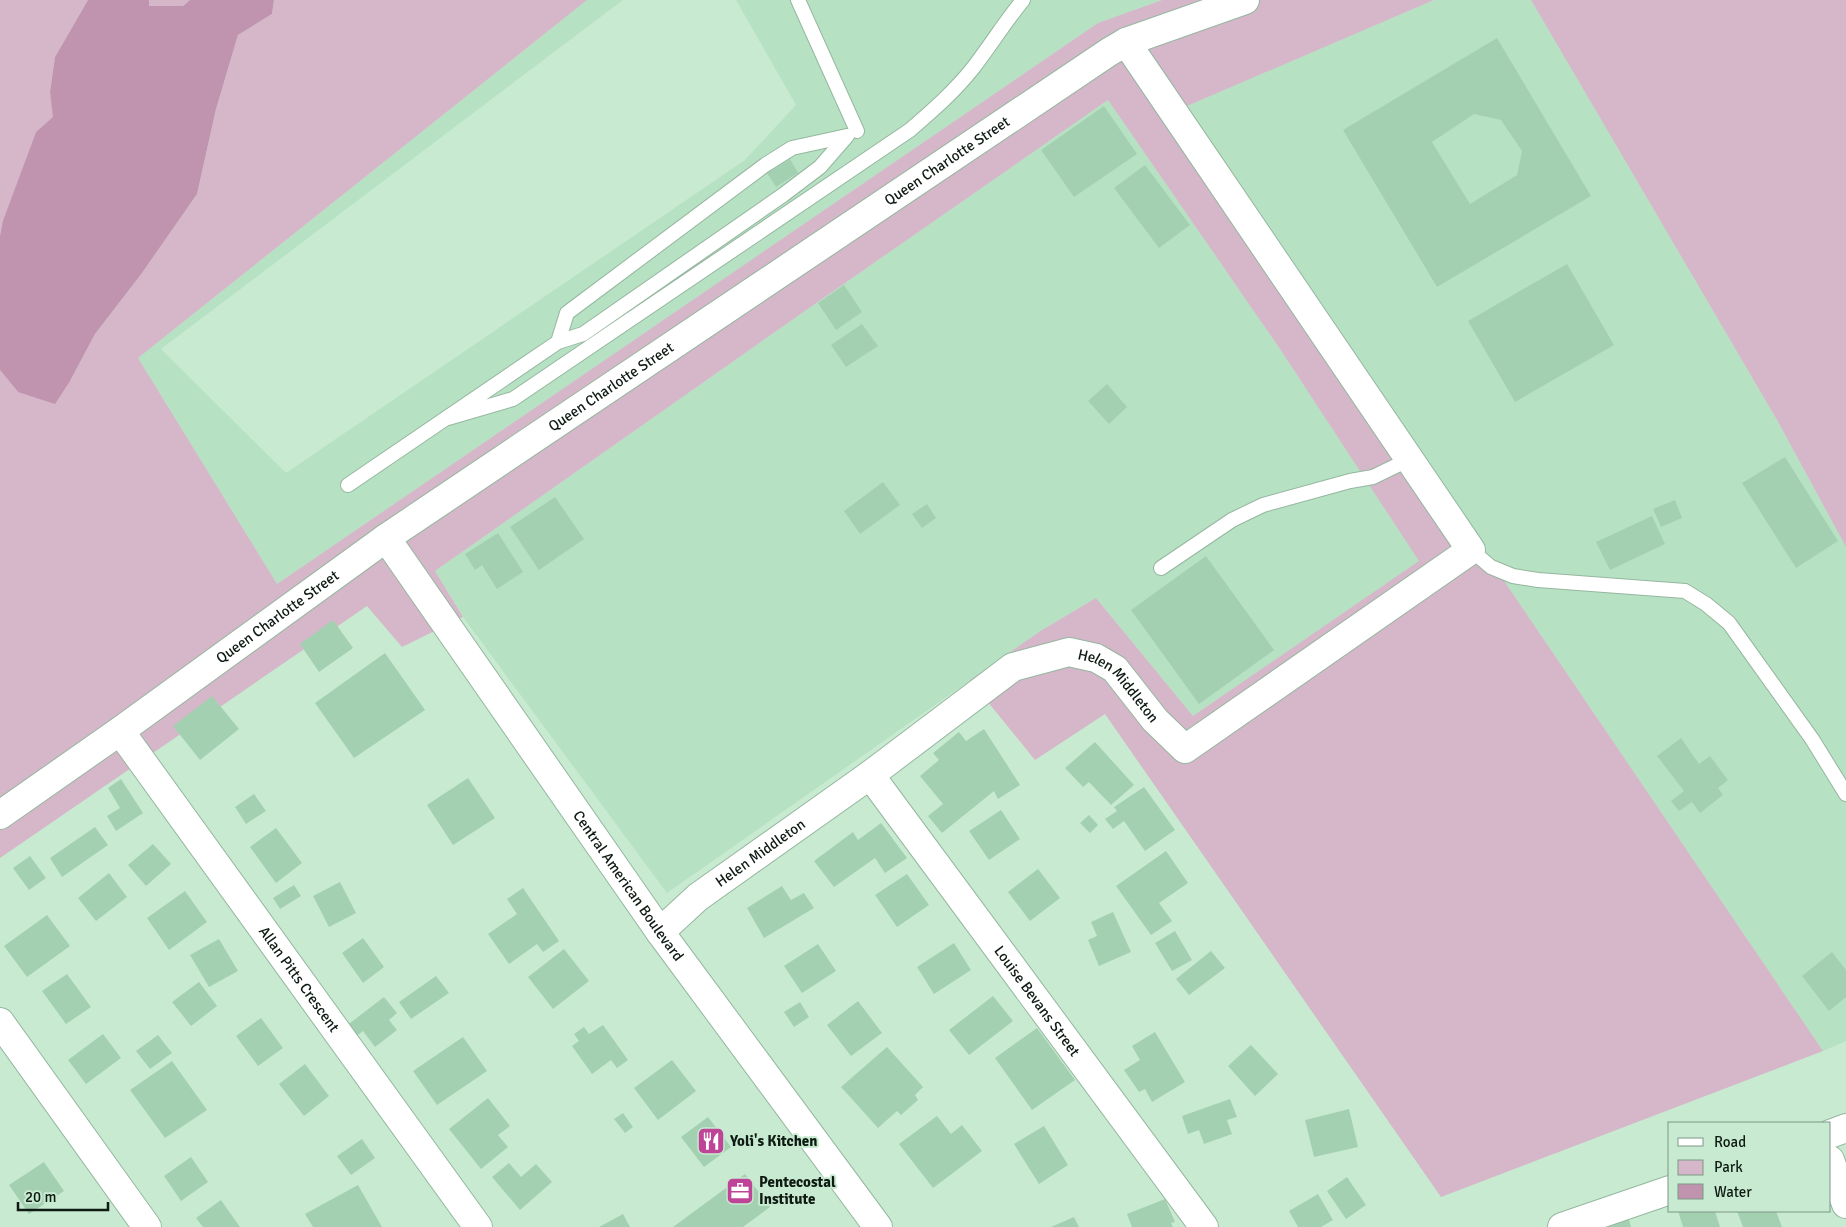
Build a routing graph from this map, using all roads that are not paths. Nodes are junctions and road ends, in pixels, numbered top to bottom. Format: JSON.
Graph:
{"nodes":[{"id":1,"x":798,"y":0,"type":"edge"},
{"id":2,"x":1023,"y":0,"type":"edge"},
{"id":3,"x":1245,"y":0,"type":"edge"},
{"id":4,"x":1126,"y":42,"type":"junction"},
{"id":5,"x":856,"y":130,"type":"dead end"},
{"id":6,"x":558,"y":342,"type":"junction"},
{"id":7,"x":448,"y":418,"type":"junction"},
{"id":8,"x":1410,"y":459,"type":"junction"},
{"id":9,"x":348,"y":485,"type":"dead end"},
{"id":10,"x":386,"y":538,"type":"junction"},
{"id":11,"x":1471,"y":550,"type":"junction"},
{"id":12,"x":1161,"y":568,"type":"dead end"},
{"id":13,"x":120,"y":731,"type":"junction"},
{"id":14,"x":870,"y":775,"type":"junction"},
{"id":15,"x":1846,"y":794,"type":"edge"},
{"id":16,"x":0,"y":814,"type":"edge"},
{"id":17,"x":660,"y":932,"type":"junction"},
{"id":18,"x":0,"y":1022,"type":"edge"},
{"id":19,"x":1846,"y":1128,"type":"edge"},
{"id":20,"x":1831,"y":1134,"type":"edge"},
{"id":21,"x":1831,"y":1163,"type":"edge"},
{"id":22,"x":1668,"y":1191,"type":"edge"},
{"id":23,"x":1846,"y":1204,"type":"edge"},
{"id":24,"x":147,"y":1227,"type":"edge"},
{"id":25,"x":478,"y":1227,"type":"edge"},
{"id":26,"x":878,"y":1227,"type":"edge"},
{"id":27,"x":1204,"y":1227,"type":"edge"},
{"id":28,"x":1562,"y":1227,"type":"edge"}],
"edges":[{"from":1,"to":5,"type":"lane"},
{"from":2,"to":7,"type":"lane"},
{"from":3,"to":4,"type":"street","name":"Queen Charlotte Street"},
{"from":4,"to":8,"type":"street"},
{"from":4,"to":10,"type":"street","name":"Queen Charlotte Street"},
{"from":6,"to":6,"type":"lane"},
{"from":6,"to":7,"type":"lane"},
{"from":7,"to":9,"type":"lane"},
{"from":8,"to":11,"type":"street"},
{"from":8,"to":12,"type":"lane"},
{"from":10,"to":13,"type":"street","name":"Queen Charlotte Street"},
{"from":10,"to":17,"type":"street","name":"Central American Boulevard"},
{"from":11,"to":14,"type":"street","name":"Helen Middleton"},
{"from":11,"to":15,"type":"lane"},
{"from":13,"to":16,"type":"street","name":"Queen Charlotte Street"},
{"from":13,"to":25,"type":"street","name":"Allan Pitts Crescent"},
{"from":14,"to":17,"type":"street","name":"Helen Middleton"},
{"from":14,"to":27,"type":"street","name":"Louise Bevans Street"},
{"from":17,"to":26,"type":"street","name":"Central American Boulevard"},
{"from":18,"to":24,"type":"street"},
{"from":19,"to":20,"type":"street"},
{"from":21,"to":23,"type":"street"},
{"from":22,"to":28,"type":"street"}]}
